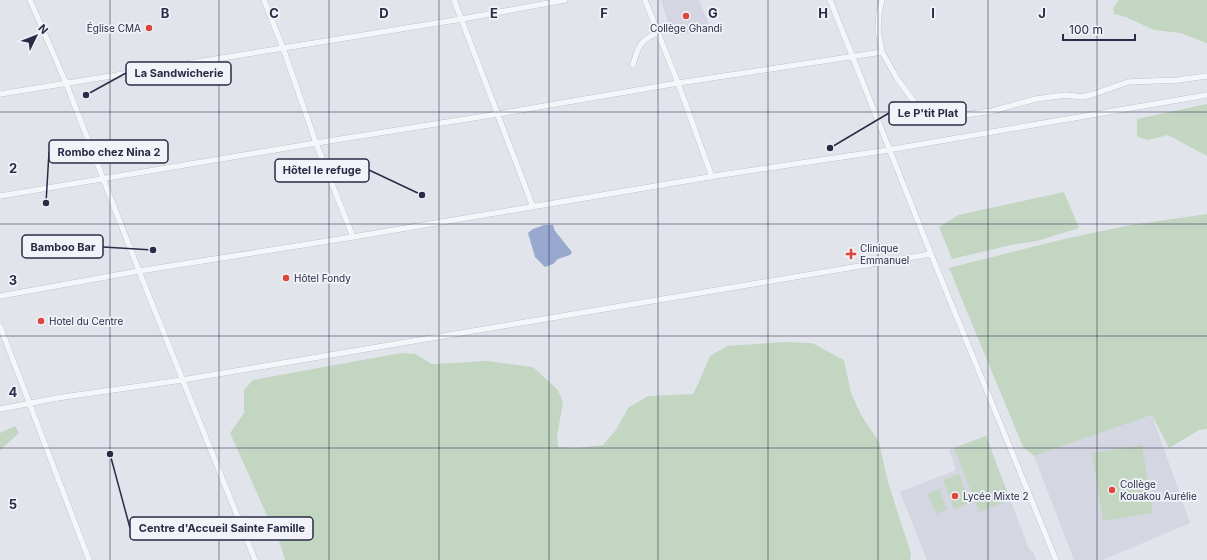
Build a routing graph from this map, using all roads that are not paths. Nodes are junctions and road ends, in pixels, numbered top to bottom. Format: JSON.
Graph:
{"nodes":[{"id":1,"x":30,"y":0,"type":"edge"},
{"id":2,"x":264,"y":0,"type":"edge"},
{"id":3,"x":454,"y":0,"type":"edge"},
{"id":4,"x":565,"y":0,"type":"edge"},
{"id":5,"x":645,"y":0,"type":"edge"},
{"id":6,"x":830,"y":0,"type":"edge"},
{"id":7,"x":882,"y":0,"type":"edge"},
{"id":8,"x":462,"y":19,"type":"junction"},
{"id":9,"x":658,"y":32,"type":"junction"},
{"id":10,"x":283,"y":48,"type":"junction"},
{"id":11,"x":882,"y":52,"type":"junction"},
{"id":12,"x":852,"y":56,"type":"junction"},
{"id":13,"x":633,"y":65,"type":"dead end"},
{"id":14,"x":1207,"y":76,"type":"edge"},
{"id":15,"x":66,"y":83,"type":"junction"},
{"id":16,"x":678,"y":83,"type":"junction"},
{"id":17,"x":0,"y":94,"type":"edge"},
{"id":18,"x":1207,"y":95,"type":"edge"},
{"id":19,"x":498,"y":114,"type":"junction"},
{"id":20,"x":316,"y":143,"type":"junction"},
{"id":21,"x":889,"y":150,"type":"junction"},
{"id":22,"x":712,"y":177,"type":"junction"},
{"id":23,"x":103,"y":179,"type":"junction"},
{"id":24,"x":0,"y":196,"type":"edge"},
{"id":25,"x":533,"y":207,"type":"junction"},
{"id":26,"x":353,"y":237,"type":"junction"},
{"id":27,"x":931,"y":254,"type":"junction"},
{"id":28,"x":139,"y":271,"type":"junction"},
{"id":29,"x":0,"y":296,"type":"edge"},
{"id":30,"x":0,"y":326,"type":"edge"},
{"id":31,"x":182,"y":380,"type":"junction"},
{"id":32,"x":29,"y":403,"type":"junction"},
{"id":33,"x":0,"y":409,"type":"edge"},
{"id":34,"x":89,"y":560,"type":"edge"},
{"id":35,"x":255,"y":560,"type":"edge"},
{"id":36,"x":1056,"y":560,"type":"edge"}],
"edges":[{"from":1,"to":15,"type":"street"},
{"from":2,"to":10,"type":"street"},
{"from":3,"to":8,"type":"street"},
{"from":4,"to":8,"type":"street"},
{"from":5,"to":9,"type":"street"},
{"from":6,"to":12,"type":"street"},
{"from":7,"to":11,"type":"street"},
{"from":8,"to":10,"type":"street"},
{"from":8,"to":19,"type":"street"},
{"from":9,"to":13,"type":"street"},
{"from":9,"to":16,"type":"street"},
{"from":10,"to":15,"type":"street"},
{"from":10,"to":20,"type":"street"},
{"from":11,"to":12,"type":"street"},
{"from":11,"to":14,"type":"street"},
{"from":12,"to":16,"type":"street"},
{"from":12,"to":21,"type":"street"},
{"from":15,"to":17,"type":"street"},
{"from":15,"to":23,"type":"street"},
{"from":16,"to":19,"type":"street"},
{"from":16,"to":22,"type":"street"},
{"from":18,"to":21,"type":"street"},
{"from":19,"to":20,"type":"street"},
{"from":19,"to":25,"type":"street"},
{"from":20,"to":23,"type":"street"},
{"from":20,"to":26,"type":"street"},
{"from":21,"to":22,"type":"street"},
{"from":21,"to":27,"type":"street"},
{"from":22,"to":25,"type":"street"},
{"from":23,"to":24,"type":"street"},
{"from":23,"to":28,"type":"street"},
{"from":25,"to":26,"type":"street"},
{"from":26,"to":28,"type":"street"},
{"from":27,"to":31,"type":"street"},
{"from":27,"to":36,"type":"street"},
{"from":28,"to":29,"type":"street"},
{"from":28,"to":31,"type":"street"},
{"from":30,"to":32,"type":"street"},
{"from":31,"to":32,"type":"street"},
{"from":31,"to":35,"type":"street"},
{"from":32,"to":33,"type":"street"},
{"from":32,"to":34,"type":"street"}]}
